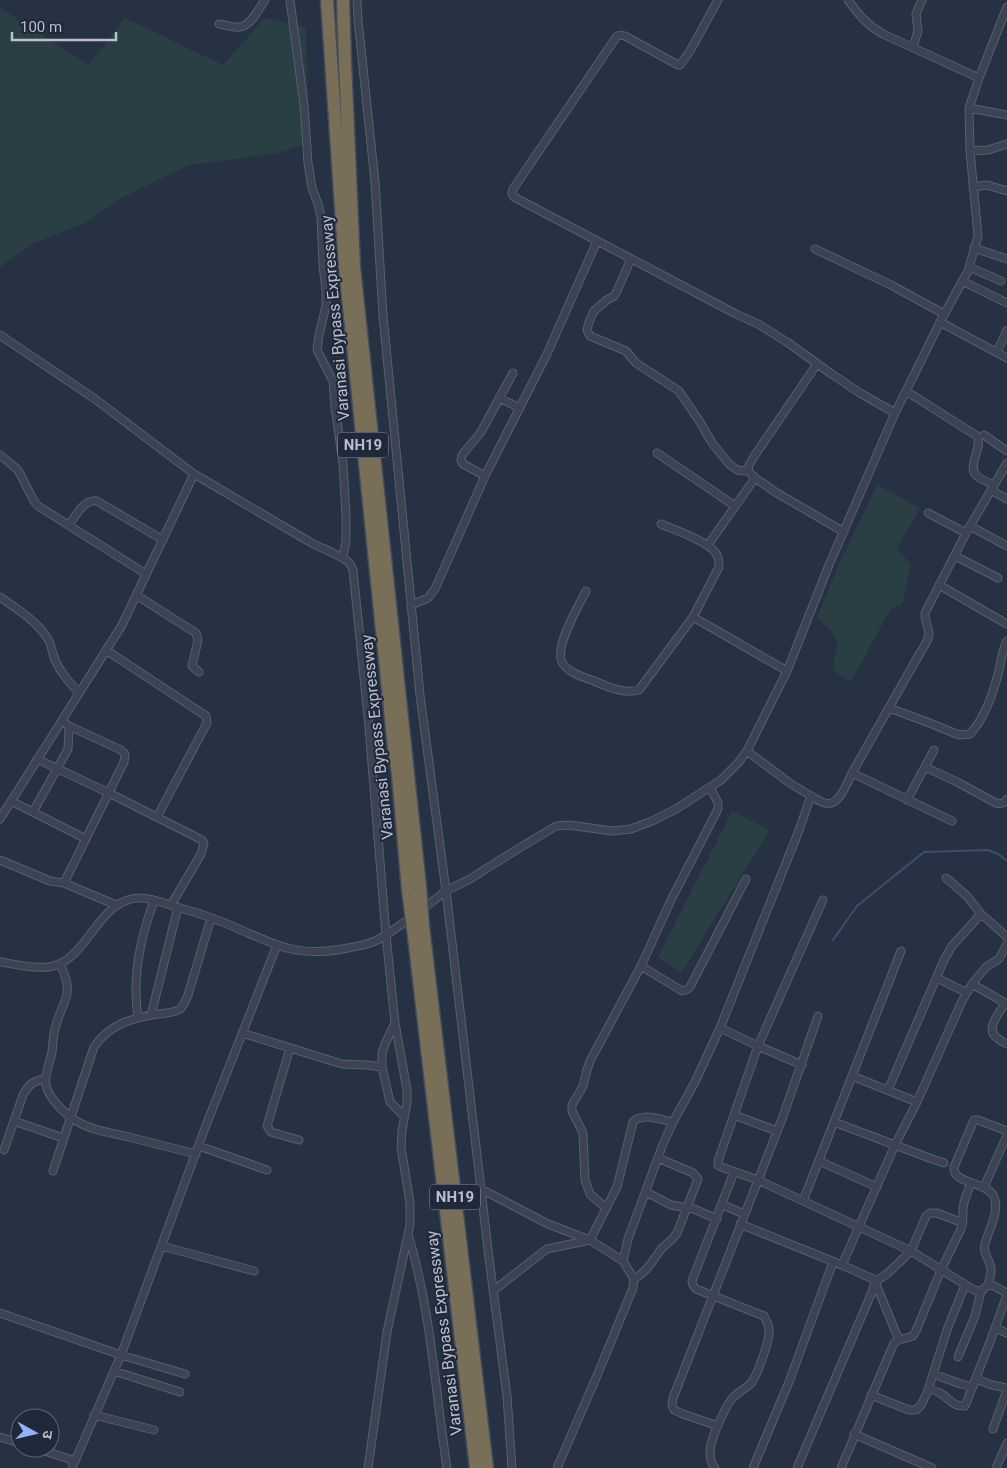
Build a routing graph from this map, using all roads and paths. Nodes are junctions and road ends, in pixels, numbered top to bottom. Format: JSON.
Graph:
{"nodes":[{"id":1,"x":265,"y":0,"type":"edge"},
{"id":2,"x":290,"y":0,"type":"edge"},
{"id":3,"x":327,"y":0,"type":"edge"},
{"id":4,"x":344,"y":0,"type":"edge"},
{"id":5,"x":357,"y":0,"type":"edge"},
{"id":6,"x":718,"y":0,"type":"edge"},
{"id":7,"x":848,"y":0,"type":"edge"},
{"id":8,"x":922,"y":0,"type":"edge"},
{"id":9,"x":1007,"y":7,"type":"edge"},
{"id":10,"x":1005,"y":17,"type":"edge"},
{"id":11,"x":219,"y":24,"type":"dead end"},
{"id":12,"x":913,"y":47,"type":"junction"},
{"id":13,"x":978,"y":78,"type":"junction"},
{"id":14,"x":970,"y":108,"type":"junction"},
{"id":15,"x":1007,"y":115,"type":"edge"},
{"id":16,"x":1007,"y":144,"type":"edge"},
{"id":17,"x":970,"y":151,"type":"junction"},
{"id":18,"x":973,"y":187,"type":"junction"},
{"id":19,"x":1007,"y":191,"type":"edge"},
{"id":20,"x":597,"y":241,"type":"junction"},
{"id":21,"x":974,"y":248,"type":"junction"},
{"id":22,"x":815,"y":249,"type":"dead end"},
{"id":23,"x":632,"y":259,"type":"junction"},
{"id":24,"x":1007,"y":259,"type":"edge"},
{"id":25,"x":969,"y":267,"type":"junction"},
{"id":26,"x":962,"y":281,"type":"junction"},
{"id":27,"x":1001,"y":281,"type":"dead end"},
{"id":28,"x":1007,"y":303,"type":"edge"},
{"id":29,"x":944,"y":314,"type":"junction"},
{"id":30,"x":940,"y":322,"type":"junction"},
{"id":31,"x":1007,"y":330,"type":"edge"},
{"id":32,"x":0,"y":335,"type":"edge"},
{"id":33,"x":996,"y":352,"type":"junction"},
{"id":34,"x":1007,"y":358,"type":"edge"},
{"id":35,"x":817,"y":364,"type":"junction"},
{"id":36,"x":512,"y":373,"type":"dead end"},
{"id":37,"x":906,"y":392,"type":"junction"},
{"id":38,"x":499,"y":398,"type":"junction"},
{"id":39,"x":520,"y":408,"type":"junction"},
{"id":40,"x":895,"y":413,"type":"junction"},
{"id":41,"x":984,"y":435,"type":"dead end"},
{"id":42,"x":1007,"y":451,"type":"edge"},
{"id":43,"x":657,"y":453,"type":"dead end"},
{"id":44,"x":0,"y":455,"type":"edge"},
{"id":45,"x":1007,"y":463,"type":"edge"},
{"id":46,"x":748,"y":471,"type":"junction"},
{"id":47,"x":194,"y":474,"type":"junction"},
{"id":48,"x":485,"y":476,"type":"junction"},
{"id":49,"x":755,"y":478,"type":"junction"},
{"id":50,"x":993,"y":487,"type":"junction"},
{"id":51,"x":1007,"y":499,"type":"edge"},
{"id":52,"x":735,"y":506,"type":"junction"},
{"id":53,"x":928,"y":513,"type":"dead end"},
{"id":54,"x":661,"y":524,"type":"dead end"},
{"id":55,"x":69,"y":525,"type":"junction"},
{"id":56,"x":970,"y":526,"type":"junction"},
{"id":57,"x":844,"y":532,"type":"junction"},
{"id":58,"x":966,"y":533,"type":"junction"},
{"id":59,"x":163,"y":540,"type":"junction"},
{"id":60,"x":708,"y":545,"type":"junction"},
{"id":61,"x":1007,"y":546,"type":"edge"},
{"id":62,"x":955,"y":556,"type":"junction"},
{"id":63,"x":343,"y":557,"type":"junction"},
{"id":64,"x":146,"y":574,"type":"junction"},
{"id":65,"x":998,"y":578,"type":"dead end"},
{"id":66,"x":939,"y":585,"type":"junction"},
{"id":67,"x":586,"y":591,"type":"dead end"},
{"id":68,"x":136,"y":594,"type":"junction"},
{"id":69,"x":0,"y":597,"type":"edge"},
{"id":70,"x":411,"y":605,"type":"junction"},
{"id":71,"x":694,"y":617,"type":"junction"},
{"id":72,"x":1007,"y":624,"type":"edge"},
{"id":73,"x":1007,"y":641,"type":"edge"},
{"id":74,"x":106,"y":650,"type":"junction"},
{"id":75,"x":787,"y":671,"type":"junction"},
{"id":76,"x":199,"y":672,"type":"dead end"},
{"id":77,"x":79,"y":693,"type":"junction"},
{"id":78,"x":889,"y":708,"type":"junction"},
{"id":79,"x":62,"y":721,"type":"junction"},
{"id":80,"x":69,"y":726,"type":"junction"},
{"id":81,"x":934,"y":750,"type":"dead end"},
{"id":82,"x":747,"y":751,"type":"junction"},
{"id":83,"x":37,"y":759,"type":"junction"},
{"id":84,"x":56,"y":768,"type":"junction"},
{"id":85,"x":925,"y":768,"type":"junction"},
{"id":86,"x":852,"y":773,"type":"junction"},
{"id":87,"x":711,"y":786,"type":"junction"},
{"id":88,"x":110,"y":793,"type":"junction"},
{"id":89,"x":810,"y":796,"type":"junction"},
{"id":90,"x":1007,"y":799,"type":"edge"},
{"id":91,"x":907,"y":800,"type":"junction"},
{"id":92,"x":11,"y":801,"type":"junction"},
{"id":93,"x":33,"y":812,"type":"junction"},
{"id":94,"x":158,"y":817,"type":"junction"},
{"id":95,"x":0,"y":818,"type":"edge"},
{"id":96,"x":952,"y":821,"type":"dead end"},
{"id":97,"x":86,"y":839,"type":"junction"},
{"id":98,"x":0,"y":860,"type":"edge"},
{"id":99,"x":946,"y":878,"type":"dead end"},
{"id":100,"x":746,"y":879,"type":"dead end"},
{"id":101,"x":64,"y":883,"type":"junction"},
{"id":102,"x":414,"y":889,"type":"junction"},
{"id":103,"x":446,"y":892,"type":"junction"},
{"id":104,"x":822,"y":900,"type":"dead end"},
{"id":105,"x":154,"y":901,"type":"junction"},
{"id":106,"x":116,"y":905,"type":"junction"},
{"id":107,"x":174,"y":906,"type":"junction"},
{"id":108,"x":982,"y":914,"type":"junction"},
{"id":109,"x":211,"y":918,"type":"junction"},
{"id":110,"x":418,"y":927,"type":"junction"},
{"id":111,"x":386,"y":935,"type":"junction"},
{"id":112,"x":1007,"y":937,"type":"edge"},
{"id":113,"x":1007,"y":944,"type":"edge"},
{"id":114,"x":277,"y":945,"type":"junction"},
{"id":115,"x":901,"y":952,"type":"dead end"},
{"id":116,"x":0,"y":962,"type":"edge"},
{"id":117,"x":60,"y":964,"type":"junction"},
{"id":118,"x":641,"y":966,"type":"junction"},
{"id":119,"x":937,"y":978,"type":"junction"},
{"id":120,"x":972,"y":984,"type":"junction"},
{"id":121,"x":967,"y":993,"type":"junction"},
{"id":122,"x":1006,"y":1004,"type":"edge"},
{"id":123,"x":151,"y":1015,"type":"junction"},
{"id":124,"x":818,"y":1016,"type":"dead end"},
{"id":125,"x":138,"y":1018,"type":"junction"},
{"id":126,"x":395,"y":1023,"type":"junction"},
{"id":127,"x":720,"y":1028,"type":"junction"},
{"id":128,"x":242,"y":1034,"type":"junction"},
{"id":129,"x":1007,"y":1044,"type":"edge"},
{"id":130,"x":758,"y":1046,"type":"junction"},
{"id":131,"x":290,"y":1048,"type":"junction"},
{"id":132,"x":802,"y":1065,"type":"junction"},
{"id":133,"x":382,"y":1067,"type":"junction"},
{"id":134,"x":852,"y":1076,"type":"junction"},
{"id":135,"x":46,"y":1078,"type":"junction"},
{"id":136,"x":888,"y":1090,"type":"junction"},
{"id":137,"x":917,"y":1102,"type":"junction"},
{"id":138,"x":734,"y":1115,"type":"junction"},
{"id":139,"x":404,"y":1116,"type":"junction"},
{"id":140,"x":70,"y":1117,"type":"junction"},
{"id":141,"x":14,"y":1121,"type":"junction"},
{"id":142,"x":674,"y":1122,"type":"junction"},
{"id":143,"x":834,"y":1122,"type":"junction"},
{"id":144,"x":777,"y":1131,"type":"junction"},
{"id":145,"x":1007,"y":1131,"type":"edge"},
{"id":146,"x":1007,"y":1135,"type":"edge"},
{"id":147,"x":63,"y":1138,"type":"junction"},
{"id":148,"x":299,"y":1140,"type":"dead end"},
{"id":149,"x":895,"y":1145,"type":"junction"},
{"id":150,"x":4,"y":1150,"type":"dead end"},
{"id":151,"x":197,"y":1150,"type":"junction"},
{"id":152,"x":658,"y":1158,"type":"junction"},
{"id":153,"x":818,"y":1161,"type":"junction"},
{"id":154,"x":944,"y":1163,"type":"dead end"},
{"id":155,"x":267,"y":1170,"type":"dead end"},
{"id":156,"x":53,"y":1171,"type":"dead end"},
{"id":157,"x":734,"y":1172,"type":"junction"},
{"id":158,"x":758,"y":1180,"type":"junction"},
{"id":159,"x":971,"y":1183,"type":"junction"},
{"id":160,"x":877,"y":1187,"type":"junction"},
{"id":161,"x":984,"y":1187,"type":"junction"},
{"id":162,"x":481,"y":1189,"type":"junction"},
{"id":163,"x":646,"y":1192,"type":"junction"},
{"id":164,"x":803,"y":1201,"type":"junction"},
{"id":165,"x":722,"y":1204,"type":"junction"},
{"id":166,"x":606,"y":1208,"type":"junction"},
{"id":167,"x":687,"y":1208,"type":"junction"},
{"id":168,"x":744,"y":1214,"type":"junction"},
{"id":169,"x":717,"y":1219,"type":"junction"},
{"id":170,"x":963,"y":1222,"type":"junction"},
{"id":171,"x":740,"y":1224,"type":"junction"},
{"id":172,"x":859,"y":1227,"type":"junction"},
{"id":173,"x":408,"y":1233,"type":"junction"},
{"id":174,"x":590,"y":1240,"type":"junction"},
{"id":175,"x":162,"y":1246,"type":"junction"},
{"id":176,"x":911,"y":1251,"type":"junction"},
{"id":177,"x":623,"y":1261,"type":"junction"},
{"id":178,"x":834,"y":1262,"type":"junction"},
{"id":179,"x":842,"y":1265,"type":"junction"},
{"id":180,"x":941,"y":1270,"type":"junction"},
{"id":181,"x":254,"y":1271,"type":"dead end"},
{"id":182,"x":634,"y":1279,"type":"junction"},
{"id":183,"x":875,"y":1282,"type":"junction"},
{"id":184,"x":965,"y":1285,"type":"junction"},
{"id":185,"x":988,"y":1285,"type":"junction"},
{"id":186,"x":493,"y":1291,"type":"junction"},
{"id":187,"x":981,"y":1291,"type":"junction"},
{"id":188,"x":1007,"y":1294,"type":"edge"},
{"id":189,"x":714,"y":1295,"type":"junction"},
{"id":190,"x":0,"y":1313,"type":"edge"},
{"id":191,"x":996,"y":1328,"type":"junction"},
{"id":192,"x":1007,"y":1333,"type":"edge"},
{"id":193,"x":899,"y":1340,"type":"junction"},
{"id":194,"x":121,"y":1355,"type":"junction"},
{"id":195,"x":958,"y":1358,"type":"dead end"},
{"id":196,"x":114,"y":1371,"type":"junction"},
{"id":197,"x":185,"y":1374,"type":"dead end"},
{"id":198,"x":933,"y":1374,"type":"junction"},
{"id":199,"x":976,"y":1379,"type":"junction"},
{"id":200,"x":973,"y":1387,"type":"junction"},
{"id":201,"x":928,"y":1389,"type":"junction"},
{"id":202,"x":1007,"y":1389,"type":"edge"},
{"id":203,"x":180,"y":1392,"type":"dead end"},
{"id":204,"x":871,"y":1395,"type":"junction"},
{"id":205,"x":94,"y":1416,"type":"junction"},
{"id":206,"x":718,"y":1426,"type":"junction"},
{"id":207,"x":993,"y":1428,"type":"dead end"},
{"id":208,"x":154,"y":1430,"type":"dead end"},
{"id":209,"x":854,"y":1434,"type":"junction"},
{"id":210,"x":1007,"y":1445,"type":"edge"},
{"id":211,"x":60,"y":1458,"type":"edge"},
{"id":212,"x":74,"y":1464,"type":"edge"},
{"id":213,"x":368,"y":1468,"type":"edge"},
{"id":214,"x":448,"y":1468,"type":"edge"},
{"id":215,"x":476,"y":1468,"type":"edge"},
{"id":216,"x":487,"y":1468,"type":"edge"},
{"id":217,"x":512,"y":1468,"type":"edge"},
{"id":218,"x":557,"y":1468,"type":"edge"},
{"id":219,"x":715,"y":1468,"type":"edge"},
{"id":220,"x":753,"y":1468,"type":"edge"},
{"id":221,"x":797,"y":1468,"type":"edge"},
{"id":222,"x":841,"y":1468,"type":"edge"},
{"id":223,"x":932,"y":1468,"type":"edge"},
{"id":224,"x":996,"y":1468,"type":"edge"}],
"edges":[{"from":1,"to":11,"type":"street"},
{"from":2,"to":63,"type":"street"},
{"from":3,"to":102,"type":"highway","name":"Varanasi Bypass Expressway","number":"NH19"},
{"from":4,"to":102,"type":"highway","name":"Varanasi Bypass Expressway","number":"NH19"},
{"from":5,"to":70,"type":"street"},
{"from":6,"to":20,"type":"street"},
{"from":7,"to":12,"type":"street"},
{"from":8,"to":12,"type":"street"},
{"from":9,"to":10,"type":"street"},
{"from":10,"to":13,"type":"street"},
{"from":12,"to":13,"type":"street"},
{"from":13,"to":14,"type":"street"},
{"from":14,"to":15,"type":"street"},
{"from":14,"to":17,"type":"street"},
{"from":16,"to":17,"type":"street"},
{"from":17,"to":18,"type":"street"},
{"from":18,"to":19,"type":"street"},
{"from":18,"to":21,"type":"street"},
{"from":20,"to":23,"type":"street"},
{"from":20,"to":39,"type":"street"},
{"from":21,"to":24,"type":"street"},
{"from":21,"to":25,"type":"street"},
{"from":22,"to":29,"type":"street"},
{"from":23,"to":35,"type":"street"},
{"from":23,"to":46,"type":"street"},
{"from":25,"to":26,"type":"street"},
{"from":25,"to":27,"type":"street"},
{"from":26,"to":28,"type":"street"},
{"from":26,"to":29,"type":"street"},
{"from":29,"to":30,"type":"street"},
{"from":30,"to":33,"type":"street"},
{"from":30,"to":37,"type":"street"},
{"from":31,"to":33,"type":"street"},
{"from":32,"to":47,"type":"street"},
{"from":33,"to":34,"type":"street"},
{"from":35,"to":40,"type":"street"},
{"from":35,"to":46,"type":"street"},
{"from":36,"to":38,"type":"street"},
{"from":37,"to":40,"type":"street"},
{"from":37,"to":50,"type":"street"},
{"from":38,"to":39,"type":"street"},
{"from":38,"to":48,"type":"street"},
{"from":39,"to":48,"type":"street"},
{"from":40,"to":57,"type":"street"},
{"from":41,"to":42,"type":"street"},
{"from":43,"to":52,"type":"street"},
{"from":44,"to":55,"type":"street"},
{"from":45,"to":50,"type":"street"},
{"from":46,"to":49,"type":"street"},
{"from":47,"to":59,"type":"street"},
{"from":47,"to":63,"type":"street"},
{"from":48,"to":70,"type":"street"},
{"from":49,"to":52,"type":"street"},
{"from":49,"to":57,"type":"street"},
{"from":50,"to":51,"type":"street"},
{"from":50,"to":56,"type":"street"},
{"from":52,"to":60,"type":"street"},
{"from":53,"to":58,"type":"street"},
{"from":54,"to":60,"type":"street"},
{"from":55,"to":59,"type":"street"},
{"from":55,"to":64,"type":"street"},
{"from":56,"to":58,"type":"street"},
{"from":56,"to":61,"type":"street"},
{"from":57,"to":75,"type":"street"},
{"from":58,"to":62,"type":"street"},
{"from":59,"to":64,"type":"street"},
{"from":60,"to":71,"type":"street"},
{"from":62,"to":65,"type":"street"},
{"from":62,"to":66,"type":"street"},
{"from":63,"to":111,"type":"street"},
{"from":64,"to":68,"type":"street"},
{"from":66,"to":72,"type":"street"},
{"from":66,"to":78,"type":"street"},
{"from":67,"to":71,"type":"street"},
{"from":68,"to":74,"type":"street"},
{"from":68,"to":76,"type":"street"},
{"from":69,"to":77,"type":"street"},
{"from":70,"to":103,"type":"street"},
{"from":71,"to":75,"type":"street"},
{"from":73,"to":78,"type":"street"},
{"from":74,"to":77,"type":"street"},
{"from":74,"to":94,"type":"street"},
{"from":75,"to":82,"type":"street"},
{"from":77,"to":79,"type":"street"},
{"from":78,"to":86,"type":"street"},
{"from":79,"to":80,"type":"street"},
{"from":79,"to":83,"type":"street"},
{"from":80,"to":84,"type":"street"},
{"from":80,"to":88,"type":"street"},
{"from":81,"to":85,"type":"street"},
{"from":82,"to":87,"type":"street"},
{"from":82,"to":89,"type":"street"},
{"from":83,"to":84,"type":"street"},
{"from":83,"to":92,"type":"street"},
{"from":84,"to":88,"type":"street"},
{"from":84,"to":93,"type":"street"},
{"from":85,"to":90,"type":"street"},
{"from":85,"to":91,"type":"street"},
{"from":86,"to":89,"type":"street"},
{"from":86,"to":91,"type":"street"},
{"from":87,"to":103,"type":"street"},
{"from":87,"to":118,"type":"street"},
{"from":88,"to":94,"type":"street"},
{"from":88,"to":97,"type":"street"},
{"from":89,"to":127,"type":"street"},
{"from":91,"to":96,"type":"street"},
{"from":92,"to":93,"type":"street"},
{"from":92,"to":95,"type":"street"},
{"from":93,"to":97,"type":"street"},
{"from":94,"to":107,"type":"street"},
{"from":97,"to":101,"type":"street"},
{"from":98,"to":101,"type":"street"},
{"from":99,"to":108,"type":"street"},
{"from":100,"to":118,"type":"street"},
{"from":101,"to":106,"type":"street"},
{"from":102,"to":110,"type":"highway","name":"Varanasi Bypass Expressway","number":"NH19","bridge":true},
{"from":103,"to":111,"type":"street"},
{"from":103,"to":162,"type":"street"},
{"from":104,"to":130,"type":"street"},
{"from":105,"to":106,"type":"street"},
{"from":105,"to":107,"type":"street"},
{"from":105,"to":125,"type":"street"},
{"from":106,"to":117,"type":"street"},
{"from":107,"to":109,"type":"street"},
{"from":107,"to":123,"type":"street"},
{"from":108,"to":112,"type":"street"},
{"from":108,"to":119,"type":"street"},
{"from":109,"to":114,"type":"street"},
{"from":109,"to":123,"type":"street"},
{"from":110,"to":215,"type":"highway","name":"Varanasi Bypass Expressway","number":"NH19"},
{"from":110,"to":216,"type":"highway","name":"Varanasi Bypass Expressway","number":"NH19"},
{"from":111,"to":114,"type":"street"},
{"from":111,"to":126,"type":"street"},
{"from":113,"to":120,"type":"street"},
{"from":114,"to":128,"type":"street"},
{"from":115,"to":134,"type":"street"},
{"from":116,"to":117,"type":"street"},
{"from":117,"to":135,"type":"street"},
{"from":118,"to":166,"type":"street"},
{"from":119,"to":121,"type":"street"},
{"from":119,"to":136,"type":"street"},
{"from":120,"to":121,"type":"street"},
{"from":120,"to":122,"type":"street"},
{"from":121,"to":137,"type":"street"},
{"from":122,"to":129,"type":"street"},
{"from":123,"to":125,"type":"street"},
{"from":124,"to":132,"type":"street"},
{"from":125,"to":140,"type":"street"},
{"from":126,"to":133,"type":"street"},
{"from":126,"to":139,"type":"street"},
{"from":127,"to":130,"type":"street"},
{"from":127,"to":142,"type":"street"},
{"from":128,"to":131,"type":"street"},
{"from":128,"to":151,"type":"street"},
{"from":130,"to":132,"type":"street"},
{"from":130,"to":138,"type":"street"},
{"from":131,"to":133,"type":"street"},
{"from":131,"to":148,"type":"street"},
{"from":132,"to":144,"type":"street"},
{"from":133,"to":139,"type":"street"},
{"from":134,"to":136,"type":"street"},
{"from":134,"to":143,"type":"street"},
{"from":135,"to":140,"type":"street"},
{"from":135,"to":141,"type":"street"},
{"from":136,"to":137,"type":"street"},
{"from":137,"to":149,"type":"street"},
{"from":138,"to":144,"type":"street"},
{"from":138,"to":157,"type":"street"},
{"from":139,"to":173,"type":"street"},
{"from":140,"to":147,"type":"street"},
{"from":140,"to":151,"type":"street"},
{"from":141,"to":147,"type":"street"},
{"from":141,"to":150,"type":"street"},
{"from":142,"to":152,"type":"street"},
{"from":142,"to":166,"type":"street"},
{"from":143,"to":149,"type":"street"},
{"from":143,"to":153,"type":"street"},
{"from":144,"to":158,"type":"street"},
{"from":145,"to":159,"type":"street"},
{"from":146,"to":161,"type":"street"},
{"from":147,"to":156,"type":"street"},
{"from":149,"to":154,"type":"street"},
{"from":149,"to":160,"type":"street"},
{"from":151,"to":155,"type":"street"},
{"from":151,"to":175,"type":"street"},
{"from":152,"to":163,"type":"street"},
{"from":152,"to":167,"type":"street"},
{"from":153,"to":160,"type":"street"},
{"from":153,"to":164,"type":"street"},
{"from":157,"to":158,"type":"street"},
{"from":157,"to":165,"type":"street"},
{"from":158,"to":164,"type":"street"},
{"from":158,"to":168,"type":"street"},
{"from":159,"to":161,"type":"street"},
{"from":159,"to":170,"type":"street"},
{"from":160,"to":172,"type":"street"},
{"from":161,"to":185,"type":"street"},
{"from":162,"to":174,"type":"street"},
{"from":162,"to":186,"type":"street"},
{"from":163,"to":167,"type":"street"},
{"from":163,"to":177,"type":"street"},
{"from":164,"to":172,"type":"street"},
{"from":165,"to":168,"type":"street"},
{"from":165,"to":169,"type":"street"},
{"from":166,"to":174,"type":"street"},
{"from":167,"to":169,"type":"street"},
{"from":167,"to":182,"type":"street"},
{"from":168,"to":171,"type":"street"},
{"from":169,"to":189,"type":"street"},
{"from":170,"to":176,"type":"street"},
{"from":170,"to":180,"type":"street"},
{"from":171,"to":178,"type":"street"},
{"from":171,"to":189,"type":"street"},
{"from":172,"to":176,"type":"street"},
{"from":172,"to":179,"type":"street"},
{"from":173,"to":213,"type":"street"},
{"from":173,"to":214,"type":"street"},
{"from":174,"to":177,"type":"street"},
{"from":174,"to":186,"type":"street"},
{"from":175,"to":181,"type":"street"},
{"from":175,"to":194,"type":"street"},
{"from":176,"to":180,"type":"street"},
{"from":176,"to":183,"type":"street"},
{"from":177,"to":182,"type":"street"},
{"from":178,"to":179,"type":"street"},
{"from":178,"to":220,"type":"street"},
{"from":179,"to":183,"type":"street"},
{"from":180,"to":184,"type":"street"},
{"from":180,"to":193,"type":"street"},
{"from":182,"to":218,"type":"street"},
{"from":183,"to":193,"type":"street"},
{"from":183,"to":221,"type":"street"},
{"from":184,"to":187,"type":"street"},
{"from":184,"to":198,"type":"street"},
{"from":185,"to":187,"type":"street"},
{"from":185,"to":188,"type":"street"},
{"from":186,"to":217,"type":"street"},
{"from":187,"to":195,"type":"street"},
{"from":188,"to":191,"type":"street"},
{"from":189,"to":206,"type":"street"},
{"from":189,"to":206,"type":"street"},
{"from":190,"to":194,"type":"street"},
{"from":191,"to":192,"type":"street"},
{"from":191,"to":199,"type":"street"},
{"from":193,"to":204,"type":"street"},
{"from":194,"to":196,"type":"street"},
{"from":194,"to":197,"type":"street"},
{"from":196,"to":203,"type":"street"},
{"from":196,"to":205,"type":"street"},
{"from":198,"to":200,"type":"street"},
{"from":198,"to":201,"type":"street"},
{"from":199,"to":200,"type":"street"},
{"from":199,"to":202,"type":"street"},
{"from":200,"to":201,"type":"street"},
{"from":201,"to":204,"type":"street"},
{"from":202,"to":207,"type":"street"},
{"from":204,"to":209,"type":"street"},
{"from":205,"to":208,"type":"street"},
{"from":205,"to":212,"type":"street"},
{"from":206,"to":219,"type":"street"},
{"from":209,"to":222,"type":"street"},
{"from":209,"to":223,"type":"street"},
{"from":210,"to":224,"type":"street"},
{"from":211,"to":212,"type":"street"}]}
